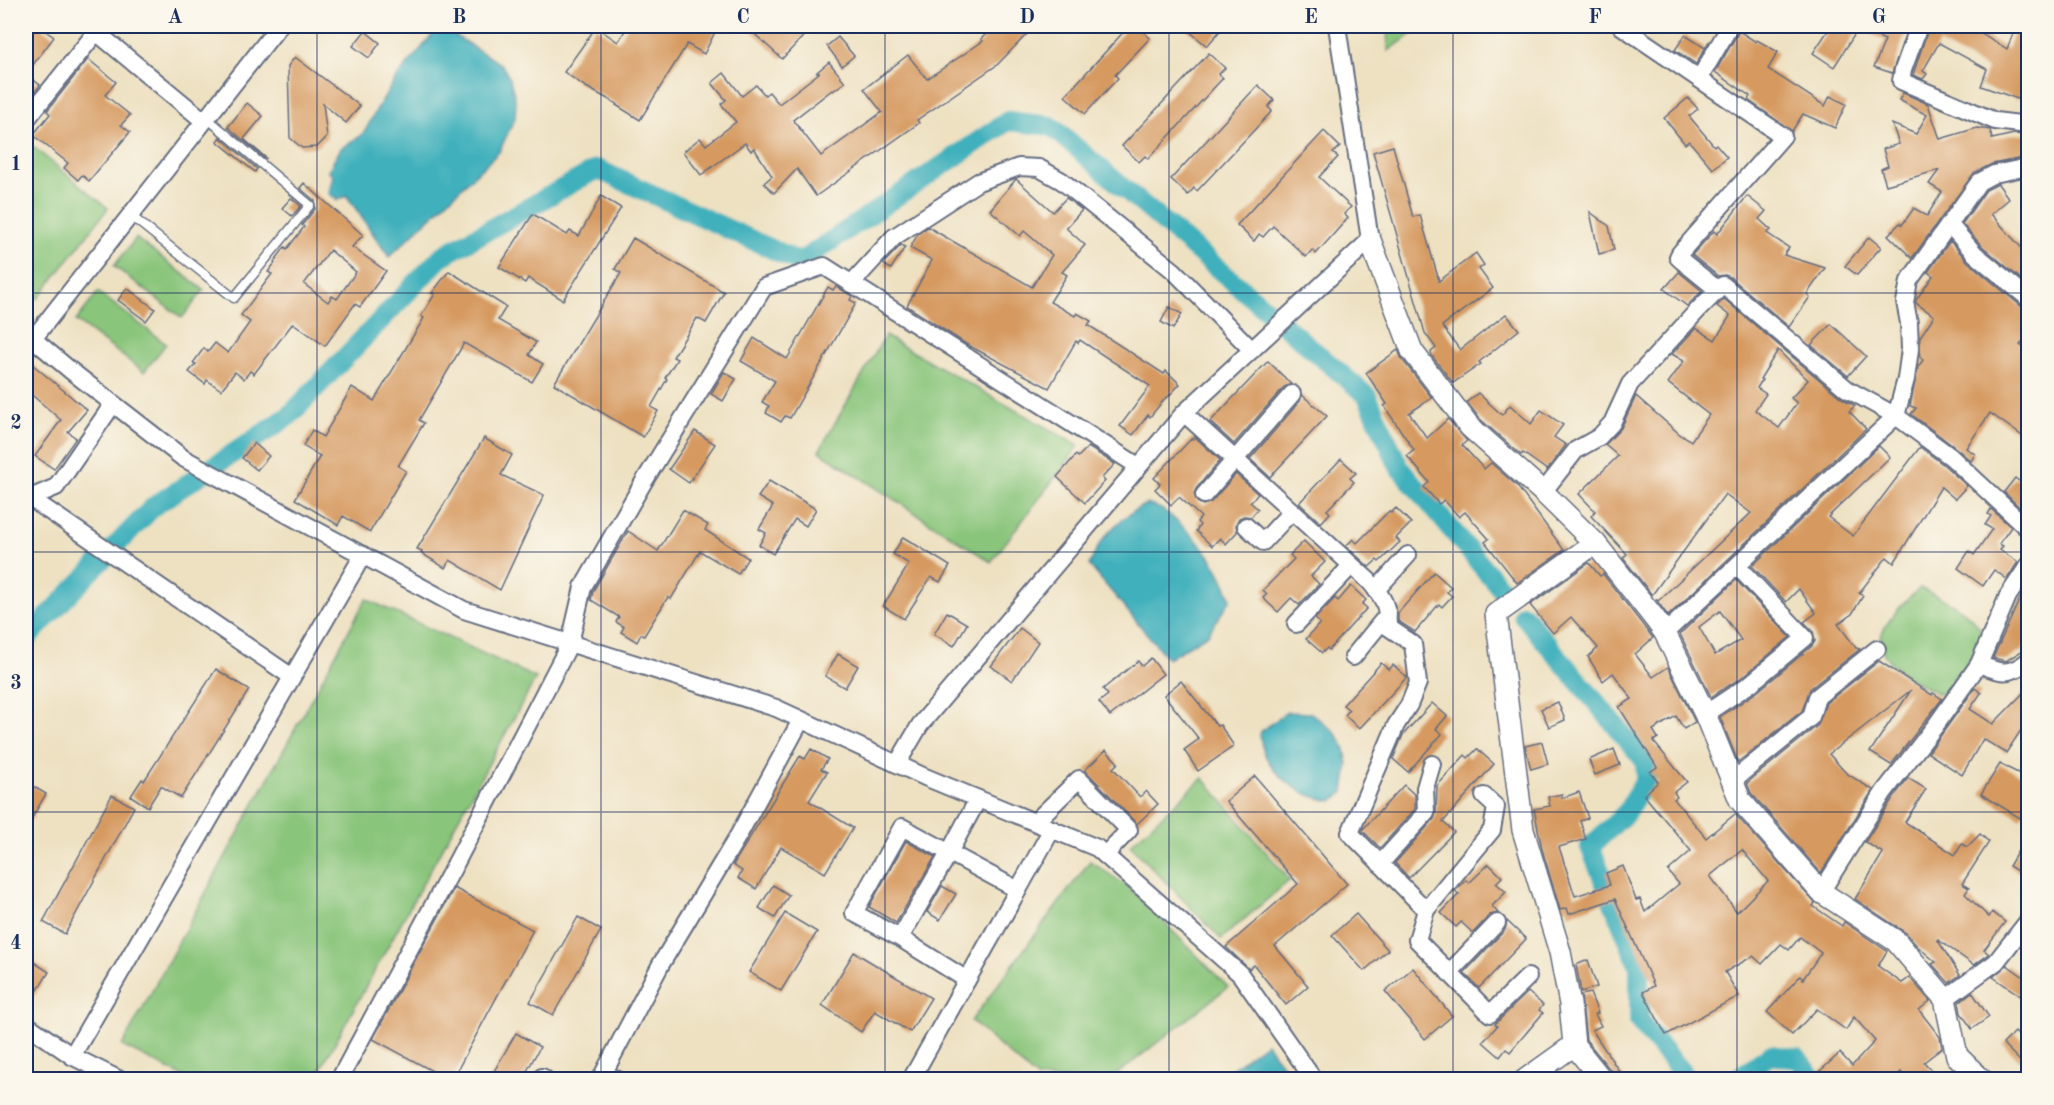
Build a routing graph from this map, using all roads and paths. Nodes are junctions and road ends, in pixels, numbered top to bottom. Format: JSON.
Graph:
{"nodes":[{"id":1,"x":279,"y":26,"type":"edge"},
{"id":2,"x":1336,"y":26,"type":"edge"},
{"id":3,"x":1621,"y":26,"type":"edge"},
{"id":4,"x":1730,"y":26,"type":"edge"},
{"id":5,"x":1919,"y":26,"type":"edge"},
{"id":6,"x":93,"y":28,"type":"edge"},
{"id":7,"x":1699,"y":79,"type":"junction"},
{"id":8,"x":206,"y":119,"type":"junction"},
{"id":9,"x":26,"y":120,"type":"edge"},
{"id":10,"x":2028,"y":125,"type":"edge"},
{"id":11,"x":2028,"y":168,"type":"edge"},
{"id":12,"x":130,"y":215,"type":"junction"},
{"id":13,"x":1949,"y":224,"type":"junction"},
{"id":14,"x":1370,"y":240,"type":"junction"},
{"id":15,"x":851,"y":284,"type":"junction"},
{"id":16,"x":1718,"y":290,"type":"junction"},
{"id":17,"x":2028,"y":298,"type":"edge"},
{"id":18,"x":29,"y":336,"type":"edge"},
{"id":19,"x":1252,"y":350,"type":"junction"},
{"id":20,"x":1292,"y":394,"type":"dead end"},
{"id":21,"x":113,"y":404,"type":"junction"},
{"id":22,"x":1184,"y":413,"type":"junction"},
{"id":23,"x":1896,"y":416,"type":"junction"},
{"id":24,"x":1236,"y":459,"type":"junction"},
{"id":25,"x":1138,"y":466,"type":"junction"},
{"id":26,"x":1543,"y":492,"type":"junction"},
{"id":27,"x":1204,"y":495,"type":"dead end"},
{"id":28,"x":28,"y":497,"type":"edge"},
{"id":29,"x":1292,"y":511,"type":"junction"},
{"id":30,"x":2027,"y":524,"type":"edge"},
{"id":31,"x":1246,"y":526,"type":"dead end"},
{"id":32,"x":1595,"y":543,"type":"junction"},
{"id":33,"x":363,"y":555,"type":"junction"},
{"id":34,"x":1408,"y":555,"type":"dead end"},
{"id":35,"x":1351,"y":566,"type":"junction"},
{"id":36,"x":1737,"y":566,"type":"junction"},
{"id":37,"x":2028,"y":566,"type":"edge"},
{"id":38,"x":1376,"y":590,"type":"junction"},
{"id":39,"x":1388,"y":614,"type":"junction"},
{"id":40,"x":1296,"y":624,"type":"dead end"},
{"id":41,"x":1665,"y":633,"type":"junction"},
{"id":42,"x":570,"y":643,"type":"junction"},
{"id":43,"x":1876,"y":649,"type":"dead end"},
{"id":44,"x":1353,"y":657,"type":"dead end"},
{"id":45,"x":2028,"y":661,"type":"edge"},
{"id":46,"x":1979,"y":664,"type":"junction"},
{"id":47,"x":292,"y":677,"type":"junction"},
{"id":48,"x":1705,"y":714,"type":"junction"},
{"id":49,"x":801,"y":720,"type":"junction"},
{"id":50,"x":897,"y":764,"type":"junction"},
{"id":51,"x":1432,"y":764,"type":"dead end"},
{"id":52,"x":1732,"y":781,"type":"junction"},
{"id":53,"x":1484,"y":796,"type":"dead end"},
{"id":54,"x":978,"y":799,"type":"junction"},
{"id":55,"x":1035,"y":822,"type":"junction"},
{"id":56,"x":1052,"y":829,"type":"junction"},
{"id":57,"x":950,"y":851,"type":"junction"},
{"id":58,"x":1105,"y":855,"type":"junction"},
{"id":59,"x":1380,"y":864,"type":"junction"},
{"id":60,"x":1018,"y":890,"type":"junction"},
{"id":61,"x":1821,"y":892,"type":"junction"},
{"id":62,"x":1426,"y":910,"type":"junction"},
{"id":63,"x":2028,"y":921,"type":"edge"},
{"id":64,"x":1497,"y":923,"type":"dead end"},
{"id":65,"x":900,"y":938,"type":"junction"},
{"id":66,"x":1449,"y":973,"type":"junction"},
{"id":67,"x":1528,"y":977,"type":"dead end"},
{"id":68,"x":967,"y":980,"type":"junction"},
{"id":69,"x":1945,"y":999,"type":"junction"},
{"id":70,"x":26,"y":1024,"type":"edge"},
{"id":71,"x":1574,"y":1045,"type":"junction"},
{"id":72,"x":72,"y":1056,"type":"junction"},
{"id":73,"x":600,"y":1079,"type":"edge"},
{"id":74,"x":120,"y":1080,"type":"edge"},
{"id":75,"x":339,"y":1080,"type":"edge"},
{"id":76,"x":618,"y":1080,"type":"edge"},
{"id":77,"x":914,"y":1080,"type":"edge"},
{"id":78,"x":1314,"y":1080,"type":"edge"},
{"id":79,"x":1525,"y":1080,"type":"edge"},
{"id":80,"x":1602,"y":1080,"type":"edge"},
{"id":81,"x":1982,"y":1080,"type":"edge"}],
"edges":[{"from":1,"to":8,"type":"street"},
{"from":2,"to":14,"type":"street"},
{"from":3,"to":7,"type":"street"},
{"from":4,"to":7,"type":"street"},
{"from":5,"to":10,"type":"street"},
{"from":6,"to":8,"type":"street"},
{"from":6,"to":9,"type":"street"},
{"from":7,"to":16,"type":"street"},
{"from":8,"to":12,"type":"street"},
{"from":8,"to":12,"type":"lane"},
{"from":11,"to":13,"type":"street"},
{"from":12,"to":18,"type":"street"},
{"from":13,"to":17,"type":"street"},
{"from":13,"to":23,"type":"street"},
{"from":14,"to":19,"type":"street"},
{"from":14,"to":26,"type":"street"},
{"from":15,"to":19,"type":"street"},
{"from":15,"to":25,"type":"street"},
{"from":15,"to":42,"type":"street"},
{"from":16,"to":23,"type":"street"},
{"from":16,"to":26,"type":"street"},
{"from":18,"to":21,"type":"street"},
{"from":19,"to":22,"type":"street"},
{"from":20,"to":24,"type":"street"},
{"from":21,"to":28,"type":"street"},
{"from":21,"to":33,"type":"street"},
{"from":22,"to":24,"type":"street"},
{"from":22,"to":25,"type":"street"},
{"from":23,"to":30,"type":"street"},
{"from":23,"to":36,"type":"street"},
{"from":24,"to":27,"type":"street"},
{"from":24,"to":29,"type":"street"},
{"from":25,"to":50,"type":"street"},
{"from":26,"to":32,"type":"street"},
{"from":28,"to":47,"type":"street"},
{"from":29,"to":31,"type":"street"},
{"from":29,"to":35,"type":"street"},
{"from":32,"to":41,"type":"street"},
{"from":32,"to":71,"type":"street"},
{"from":33,"to":42,"type":"street"},
{"from":33,"to":47,"type":"street"},
{"from":34,"to":38,"type":"street"},
{"from":35,"to":38,"type":"street"},
{"from":35,"to":40,"type":"street"},
{"from":36,"to":41,"type":"street"},
{"from":36,"to":48,"type":"street"},
{"from":37,"to":46,"type":"street"},
{"from":38,"to":39,"type":"street"},
{"from":39,"to":44,"type":"street"},
{"from":39,"to":59,"type":"street"},
{"from":41,"to":48,"type":"street"},
{"from":42,"to":49,"type":"street"},
{"from":42,"to":75,"type":"street"},
{"from":43,"to":52,"type":"street"},
{"from":45,"to":46,"type":"street"},
{"from":46,"to":61,"type":"street"},
{"from":47,"to":72,"type":"street"},
{"from":48,"to":52,"type":"street"},
{"from":49,"to":50,"type":"street"},
{"from":49,"to":73,"type":"street"},
{"from":50,"to":54,"type":"street"},
{"from":51,"to":59,"type":"street"},
{"from":52,"to":61,"type":"street"},
{"from":53,"to":62,"type":"street"},
{"from":54,"to":55,"type":"street"},
{"from":54,"to":57,"type":"street"},
{"from":55,"to":56,"type":"street"},
{"from":55,"to":58,"type":"street"},
{"from":56,"to":58,"type":"street"},
{"from":56,"to":60,"type":"street"},
{"from":57,"to":60,"type":"street"},
{"from":57,"to":65,"type":"street"},
{"from":57,"to":65,"type":"street"},
{"from":58,"to":78,"type":"street"},
{"from":59,"to":62,"type":"street"},
{"from":60,"to":68,"type":"street"},
{"from":61,"to":69,"type":"street"},
{"from":62,"to":66,"type":"street"},
{"from":63,"to":69,"type":"street"},
{"from":64,"to":66,"type":"street"},
{"from":65,"to":68,"type":"street"},
{"from":66,"to":67,"type":"street"},
{"from":68,"to":77,"type":"street"},
{"from":69,"to":81,"type":"street"},
{"from":70,"to":72,"type":"street"},
{"from":71,"to":79,"type":"street"},
{"from":71,"to":80,"type":"street"},
{"from":72,"to":74,"type":"street"},
{"from":73,"to":76,"type":"street"}]}
